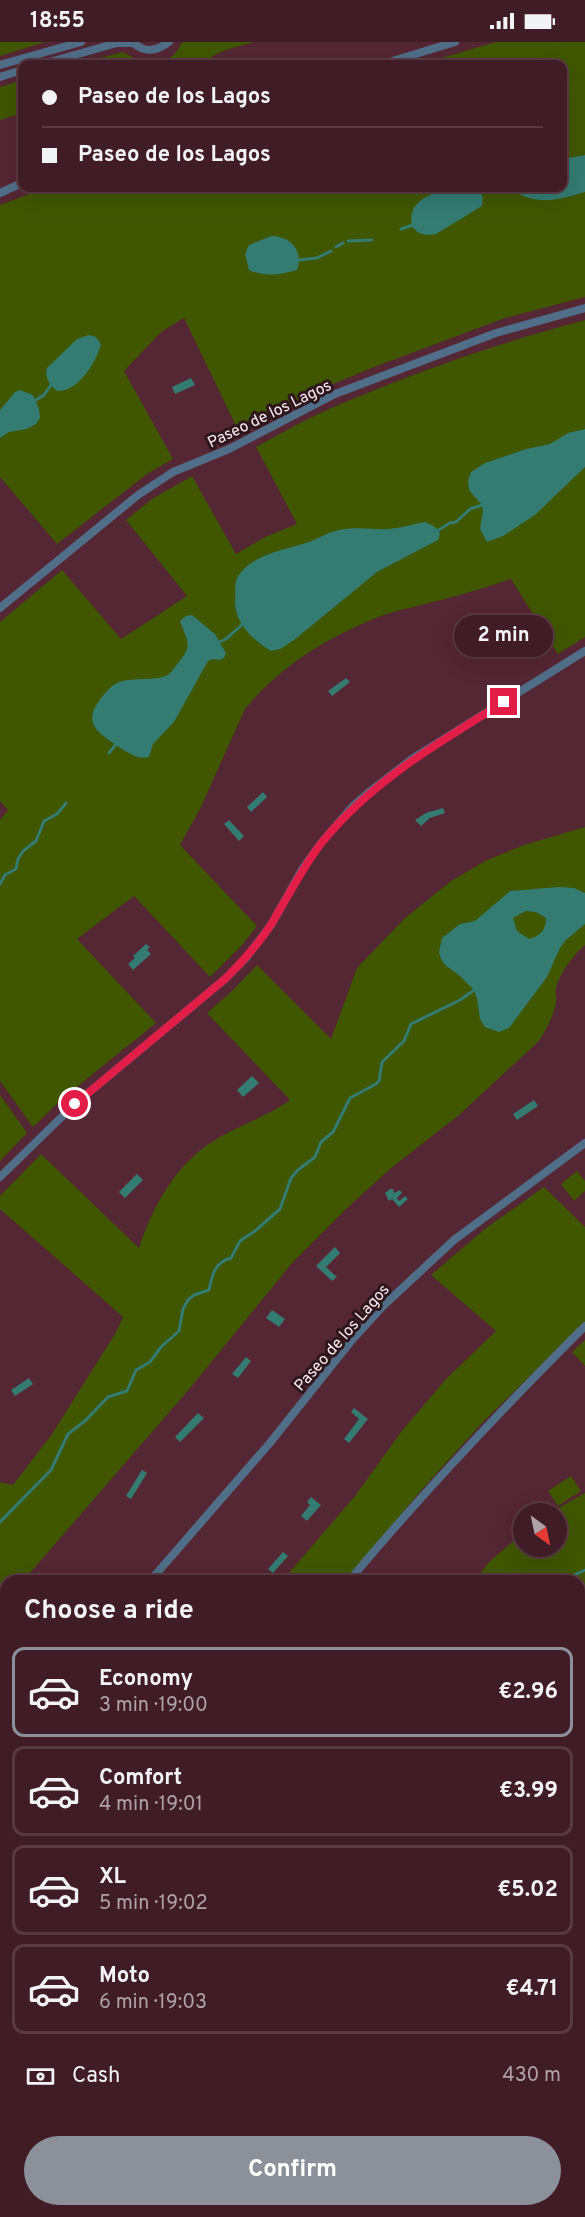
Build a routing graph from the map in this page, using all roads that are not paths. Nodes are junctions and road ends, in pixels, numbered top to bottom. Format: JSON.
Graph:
{"nodes":[{"id":1,"x":81,"y":42,"type":"edge"},
{"id":2,"x":169,"y":42,"type":"edge"},
{"id":3,"x":455,"y":42,"type":"edge"},
{"id":4,"x":132,"y":43,"type":"edge"},
{"id":5,"x":57,"y":60,"type":"edge"},
{"id":6,"x":396,"y":60,"type":"edge"},
{"id":7,"x":0,"y":65,"type":"edge"},
{"id":8,"x":18,"y":71,"type":"edge"},
{"id":9,"x":0,"y":77,"type":"edge"},
{"id":10,"x":18,"y":185,"type":"edge"},
{"id":11,"x":0,"y":193,"type":"edge"},
{"id":12,"x":585,"y":308,"type":"edge"},
{"id":13,"x":0,"y":608,"type":"edge"},
{"id":14,"x":585,"y":651,"type":"edge"},
{"id":15,"x":585,"y":1143,"type":"edge"},
{"id":16,"x":0,"y":1178,"type":"edge"},
{"id":17,"x":585,"y":1326,"type":"edge"},
{"id":18,"x":155,"y":1575,"type":"edge"},
{"id":19,"x":354,"y":1575,"type":"edge"}],
"edges":[{"from":1,"to":7,"type":"street"},
{"from":2,"to":4,"type":"street"},
{"from":3,"to":6,"type":"street"},
{"from":4,"to":5,"type":"street"},
{"from":8,"to":9,"type":"street"},
{"from":10,"to":11,"type":"street"},
{"from":12,"to":13,"type":"street","name":"Paseo de los Lagos"},
{"from":14,"to":16,"type":"street"},
{"from":15,"to":18,"type":"street","name":"Paseo de los Lagos"},
{"from":17,"to":19,"type":"street"}]}
